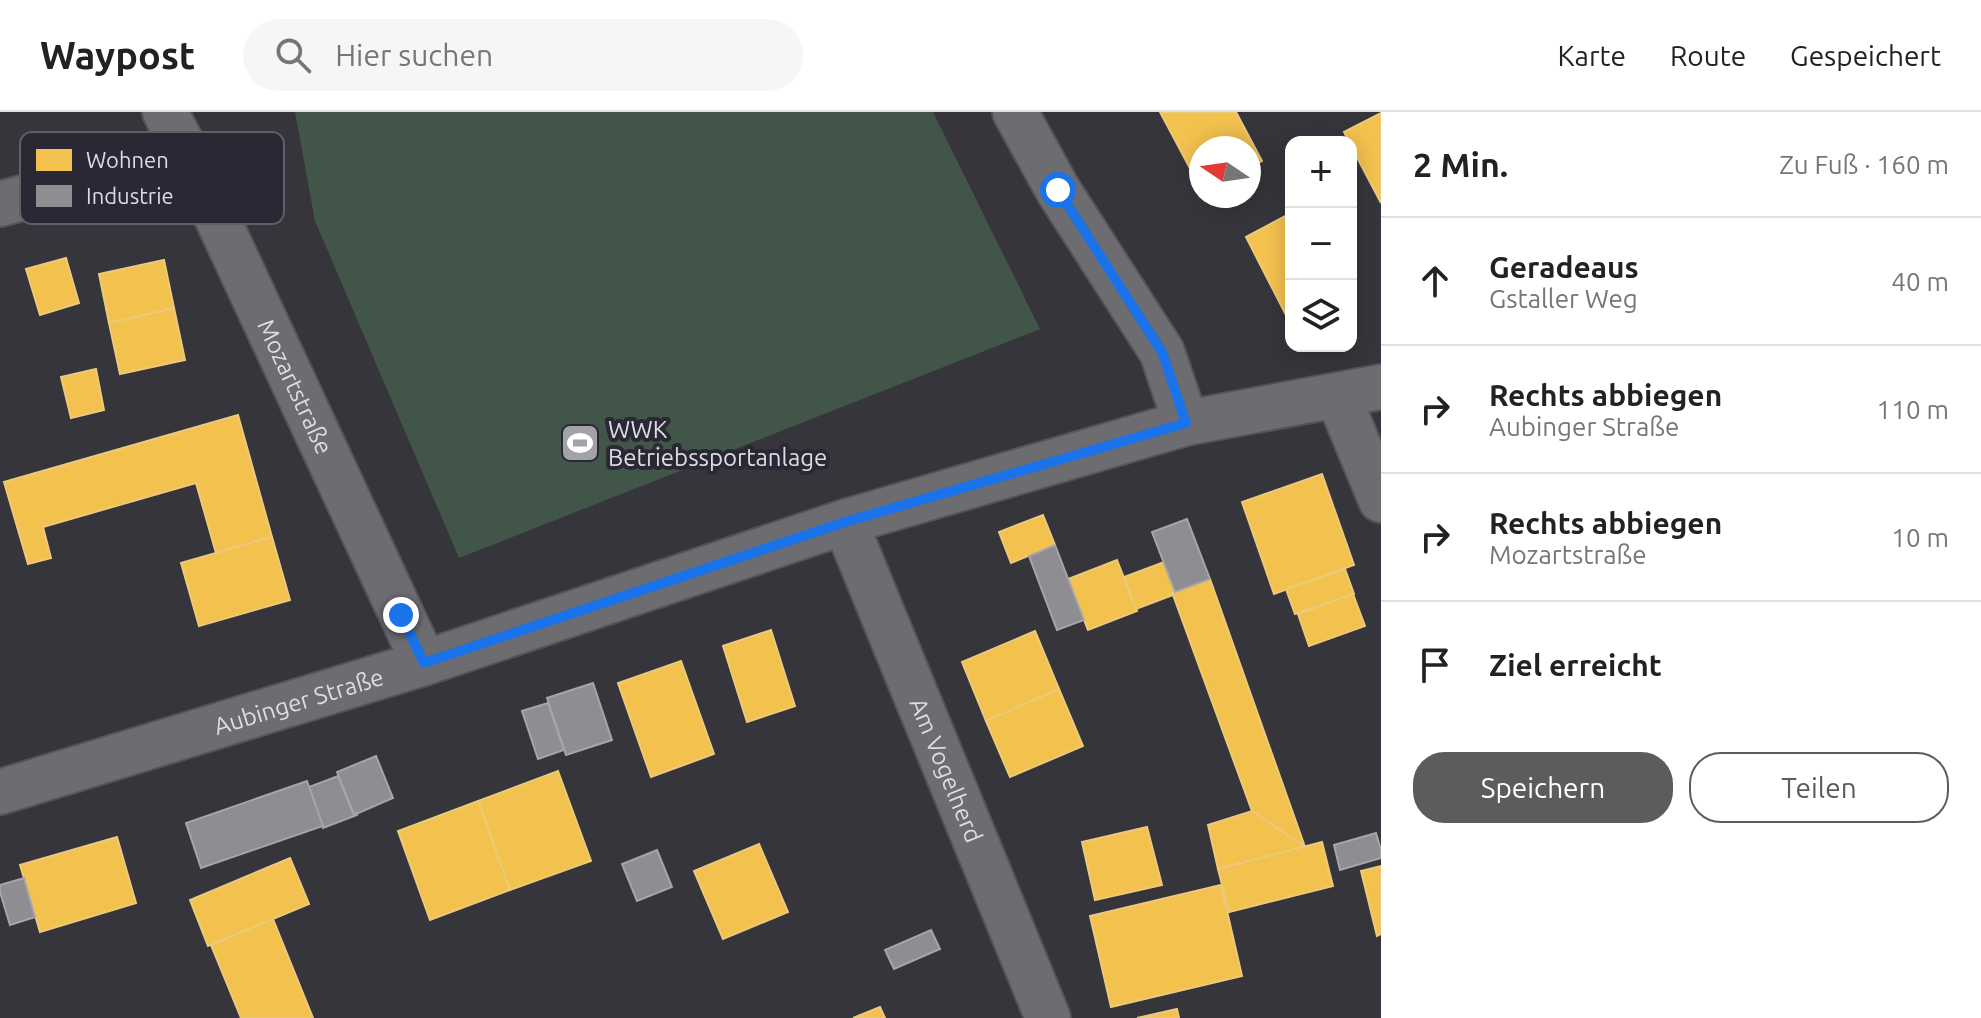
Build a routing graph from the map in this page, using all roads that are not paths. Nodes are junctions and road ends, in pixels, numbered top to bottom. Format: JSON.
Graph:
{"nodes":[{"id":1,"x":165,"y":112,"type":"edge"},
{"id":2,"x":1015,"y":112,"type":"edge"},
{"id":3,"x":176,"y":132,"type":"edge"},
{"id":4,"x":20,"y":199,"type":"edge"},
{"id":5,"x":0,"y":204,"type":"edge"},
{"id":6,"x":220,"y":224,"type":"edge"},
{"id":7,"x":1381,"y":387,"type":"edge"},
{"id":8,"x":1338,"y":396,"type":"junction"},
{"id":9,"x":1186,"y":423,"type":"junction"},
{"id":10,"x":1381,"y":500,"type":"edge"},
{"id":11,"x":845,"y":522,"type":"junction"},
{"id":12,"x":424,"y":663,"type":"junction"},
{"id":13,"x":0,"y":792,"type":"edge"},
{"id":14,"x":1048,"y":1018,"type":"edge"}],
"edges":[{"from":1,"to":3,"type":"street","name":"Mozartstraße"},
{"from":2,"to":9,"type":"street"},
{"from":4,"to":5,"type":"street"},
{"from":6,"to":12,"type":"street","name":"Mozartstraße"},
{"from":7,"to":8,"type":"street","name":"Aubinger Straße"},
{"from":8,"to":9,"type":"street","name":"Aubinger Straße"},
{"from":8,"to":10,"type":"street"},
{"from":9,"to":11,"type":"street","name":"Aubinger Straße"},
{"from":11,"to":12,"type":"street","name":"Aubinger Straße"},
{"from":11,"to":14,"type":"street","name":"Am Vogelherd"},
{"from":12,"to":13,"type":"street","name":"Aubinger Straße"}]}
